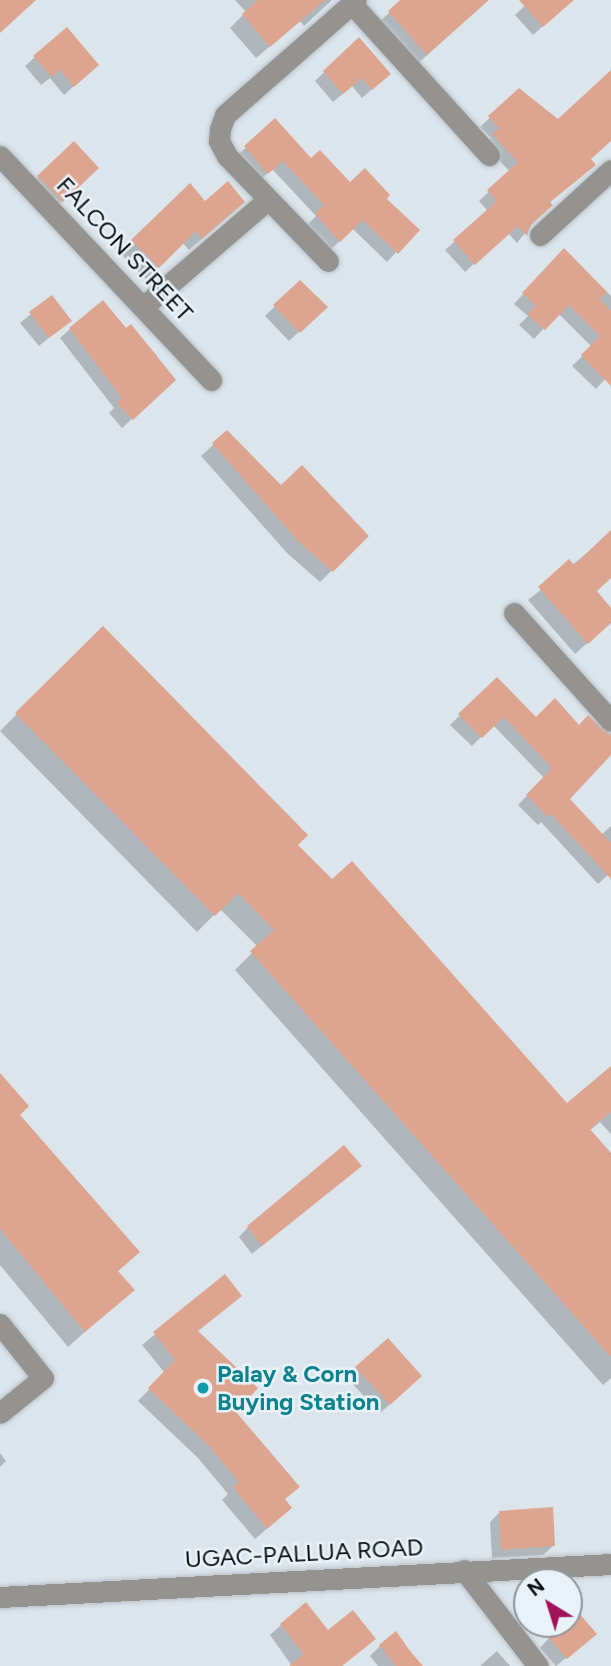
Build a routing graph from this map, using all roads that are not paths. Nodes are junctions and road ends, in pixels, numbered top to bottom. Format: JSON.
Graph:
{"nodes":[{"id":1,"x":354,"y":2,"type":"edge"},
{"id":2,"x":489,"y":155,"type":"dead end"},
{"id":3,"x":0,"y":156,"type":"edge"},
{"id":4,"x":611,"y":170,"type":"edge"},
{"id":5,"x":266,"y":201,"type":"junction"},
{"id":6,"x":540,"y":235,"type":"dead end"},
{"id":7,"x":328,"y":261,"type":"dead end"},
{"id":8,"x":144,"y":306,"type":"junction"},
{"id":9,"x":211,"y":380,"type":"dead end"},
{"id":10,"x":514,"y":613,"type":"dead end"},
{"id":11,"x":611,"y":721,"type":"edge"},
{"id":12,"x":0,"y":1324,"type":"edge"},
{"id":13,"x":0,"y":1413,"type":"edge"},
{"id":14,"x":611,"y":1564,"type":"edge"},
{"id":15,"x":464,"y":1570,"type":"junction"},
{"id":16,"x":0,"y":1597,"type":"edge"},
{"id":17,"x":538,"y":1666,"type":"edge"}],
"edges":[{"from":1,"to":2,"type":"street"},
{"from":1,"to":5,"type":"street"},
{"from":3,"to":8,"type":"street","name":"FALCON STREET"},
{"from":4,"to":6,"type":"street"},
{"from":5,"to":7,"type":"street"},
{"from":5,"to":8,"type":"street"},
{"from":8,"to":9,"type":"street","name":"FALCON STREET"},
{"from":10,"to":11,"type":"street"},
{"from":12,"to":13,"type":"street"},
{"from":14,"to":15,"type":"street","name":"UGAC-PALLUA ROAD"},
{"from":15,"to":16,"type":"street","name":"UGAC-PALLUA ROAD"},
{"from":15,"to":17,"type":"street"}]}
